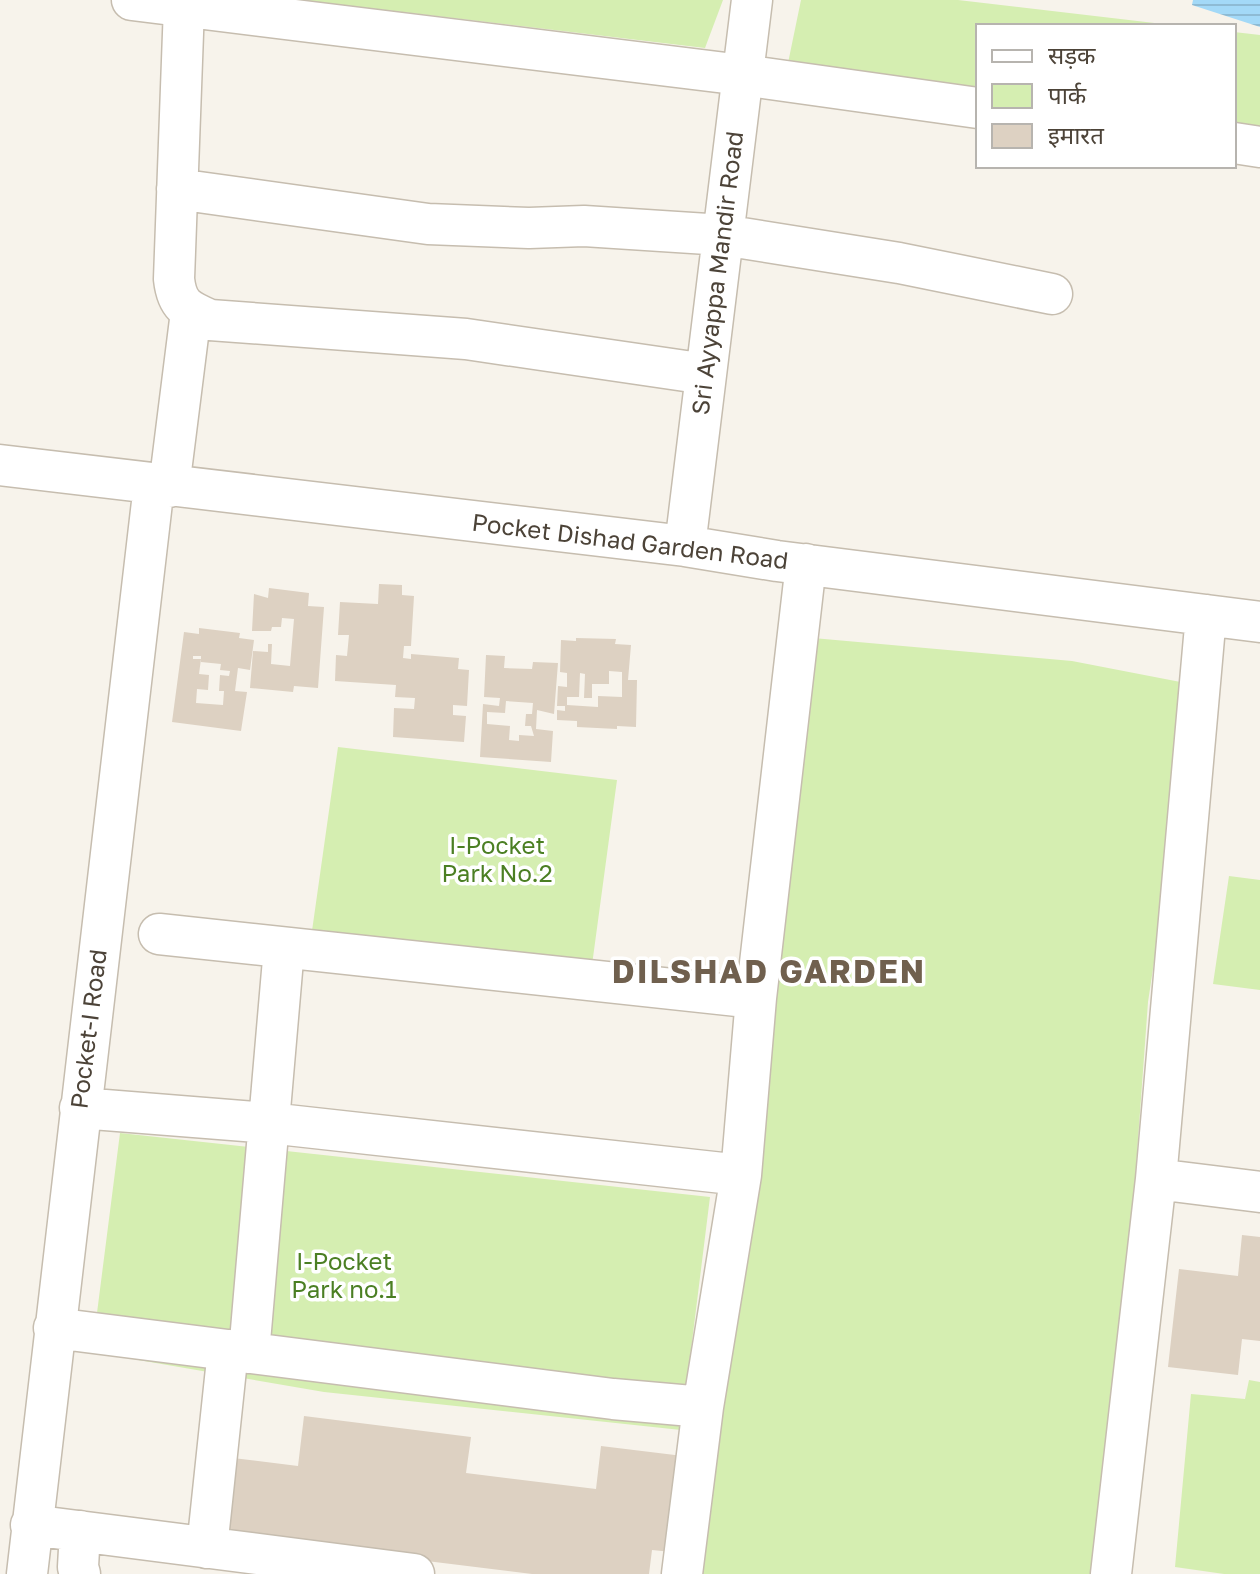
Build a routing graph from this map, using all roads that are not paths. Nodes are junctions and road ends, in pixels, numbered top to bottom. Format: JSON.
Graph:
{"nodes":[{"id":1,"x":132,"y":0,"type":"edge"},
{"id":2,"x":752,"y":0,"type":"edge"},
{"id":3,"x":184,"y":6,"type":"junction"},
{"id":4,"x":742,"y":75,"type":"junction"},
{"id":5,"x":976,"y":108,"type":"edge"},
{"id":6,"x":1236,"y":143,"type":"edge"},
{"id":7,"x":1260,"y":147,"type":"edge"},
{"id":8,"x":177,"y":189,"type":"junction"},
{"id":9,"x":723,"y":235,"type":"junction"},
{"id":10,"x":1052,"y":294,"type":"dead end"},
{"id":11,"x":191,"y":312,"type":"junction"},
{"id":12,"x":706,"y":374,"type":"junction"},
{"id":13,"x":0,"y":465,"type":"edge"},
{"id":14,"x":161,"y":486,"type":"junction"},
{"id":15,"x":685,"y":546,"type":"junction"},
{"id":16,"x":806,"y":564,"type":"junction"},
{"id":17,"x":1206,"y":615,"type":"junction"},
{"id":18,"x":1260,"y":622,"type":"edge"},
{"id":19,"x":159,"y":934,"type":"dead end"},
{"id":20,"x":284,"y":948,"type":"junction"},
{"id":21,"x":756,"y":998,"type":"junction"},
{"id":22,"x":80,"y":1108,"type":"junction"},
{"id":23,"x":269,"y":1123,"type":"junction"},
{"id":24,"x":741,"y":1175,"type":"junction"},
{"id":25,"x":1156,"y":1179,"type":"junction"},
{"id":26,"x":1260,"y":1192,"type":"edge"},
{"id":27,"x":54,"y":1328,"type":"junction"},
{"id":28,"x":239,"y":1351,"type":"junction"},
{"id":29,"x":703,"y":1407,"type":"junction"},
{"id":30,"x":31,"y":1525,"type":"junction"},
{"id":31,"x":80,"y":1531,"type":"junction"},
{"id":32,"x":207,"y":1548,"type":"junction"},
{"id":33,"x":27,"y":1574,"type":"edge"},
{"id":34,"x":80,"y":1574,"type":"edge"},
{"id":35,"x":414,"y":1574,"type":"edge"},
{"id":36,"x":682,"y":1574,"type":"edge"},
{"id":37,"x":1111,"y":1574,"type":"edge"}],
"edges":[{"from":1,"to":3,"type":"street"},
{"from":2,"to":4,"type":"street","name":"Sri Ayyappa Mandir Road"},
{"from":3,"to":4,"type":"street"},
{"from":3,"to":8,"type":"street"},
{"from":4,"to":5,"type":"street"},
{"from":4,"to":9,"type":"street","name":"Sri Ayyappa Mandir Road"},
{"from":6,"to":7,"type":"street"},
{"from":8,"to":9,"type":"street"},
{"from":8,"to":11,"type":"street"},
{"from":9,"to":10,"type":"street"},
{"from":9,"to":12,"type":"street","name":"Sri Ayyappa Mandir Road"},
{"from":11,"to":12,"type":"street"},
{"from":11,"to":14,"type":"street","name":"Pocket-I Road"},
{"from":12,"to":15,"type":"street","name":"Sri Ayyappa Mandir Road"},
{"from":13,"to":14,"type":"street","name":"Pocket Dishad Garden Road"},
{"from":14,"to":15,"type":"street","name":"Pocket Dishad Garden Road"},
{"from":14,"to":22,"type":"street","name":"Pocket-I Road"},
{"from":15,"to":16,"type":"street","name":"Pocket Dishad Garden Road"},
{"from":16,"to":17,"type":"street","name":"Pocket Dishad Garden Road"},
{"from":16,"to":21,"type":"street"},
{"from":17,"to":18,"type":"street","name":"Pocket Dishad Garden Road"},
{"from":17,"to":25,"type":"street"},
{"from":19,"to":20,"type":"street"},
{"from":20,"to":21,"type":"street"},
{"from":20,"to":23,"type":"street"},
{"from":21,"to":24,"type":"street"},
{"from":22,"to":23,"type":"street"},
{"from":22,"to":27,"type":"street","name":"Pocket-I Road"},
{"from":23,"to":24,"type":"street"},
{"from":23,"to":28,"type":"street"},
{"from":24,"to":29,"type":"street"},
{"from":25,"to":26,"type":"street"},
{"from":25,"to":37,"type":"street"},
{"from":27,"to":28,"type":"street"},
{"from":27,"to":30,"type":"street","name":"Pocket-I Road"},
{"from":28,"to":29,"type":"street"},
{"from":28,"to":32,"type":"street"},
{"from":29,"to":36,"type":"street"},
{"from":30,"to":31,"type":"street"},
{"from":30,"to":33,"type":"street","name":"Pocket-I Road"},
{"from":31,"to":32,"type":"street"},
{"from":31,"to":34,"type":"street"},
{"from":32,"to":35,"type":"street"}]}
